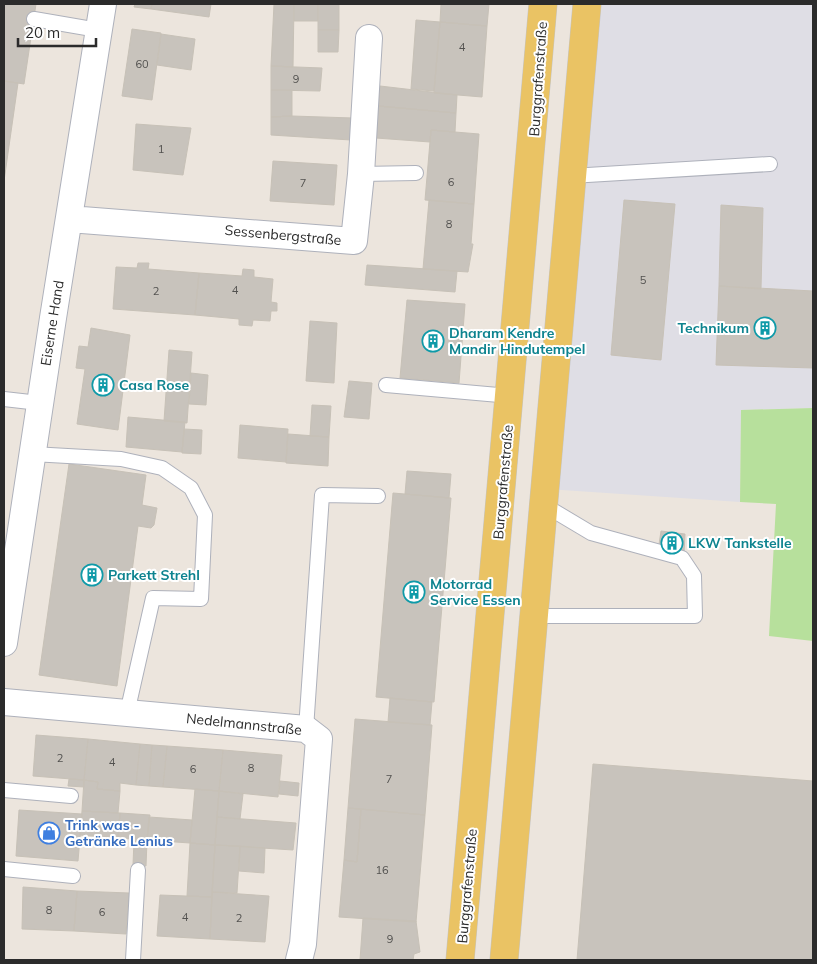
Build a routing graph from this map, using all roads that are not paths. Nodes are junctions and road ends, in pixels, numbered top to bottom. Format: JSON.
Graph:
{"nodes":[{"id":1,"x":103,"y":4,"type":"edge"},
{"id":2,"x":543,"y":4,"type":"edge"},
{"id":3,"x":587,"y":4,"type":"edge"},
{"id":4,"x":34,"y":19,"type":"dead end"},
{"id":5,"x":98,"y":30,"type":"junction"},
{"id":6,"x":369,"y":38,"type":"dead end"},
{"id":7,"x":770,"y":164,"type":"dead end"},
{"id":8,"x":416,"y":173,"type":"dead end"},
{"id":9,"x":361,"y":174,"type":"junction"},
{"id":10,"x":571,"y":176,"type":"junction"},
{"id":11,"x":69,"y":219,"type":"junction"},
{"id":12,"x":386,"y":385,"type":"dead end"},
{"id":13,"x":511,"y":396,"type":"junction"},
{"id":14,"x":4,"y":399,"type":"edge"},
{"id":15,"x":40,"y":403,"type":"junction"},
{"id":16,"x":32,"y":454,"type":"junction"},
{"id":17,"x":378,"y":496,"type":"dead end"},
{"id":18,"x":544,"y":506,"type":"junction"},
{"id":19,"x":7,"y":594,"type":"edge"},
{"id":20,"x":535,"y":616,"type":"junction"},
{"id":21,"x":4,"y":643,"type":"edge"},
{"id":22,"x":4,"y":702,"type":"edge"},
{"id":23,"x":127,"y":713,"type":"junction"},
{"id":24,"x":306,"y":729,"type":"junction"},
{"id":25,"x":4,"y":790,"type":"edge"},
{"id":26,"x":71,"y":796,"type":"dead end"},
{"id":27,"x":4,"y":870,"type":"edge"},
{"id":28,"x":138,"y":870,"type":"dead end"},
{"id":29,"x":73,"y":876,"type":"dead end"},
{"id":30,"x":133,"y":960,"type":"edge"},
{"id":31,"x":299,"y":960,"type":"edge"},
{"id":32,"x":460,"y":960,"type":"edge"},
{"id":33,"x":504,"y":960,"type":"edge"}],
"edges":[{"from":1,"to":5,"type":"street","name":"Eiserne Hand"},
{"from":2,"to":13,"type":"main road","name":"Burggrafenstraße"},
{"from":3,"to":10,"type":"main road"},
{"from":4,"to":5,"type":"lane"},
{"from":5,"to":11,"type":"street","name":"Eiserne Hand"},
{"from":6,"to":9,"type":"street","name":"Sessenbergstraße"},
{"from":7,"to":10,"type":"lane"},
{"from":8,"to":9,"type":"lane"},
{"from":9,"to":11,"type":"street","name":"Sessenbergstraße"},
{"from":10,"to":18,"type":"main road"},
{"from":11,"to":15,"type":"street","name":"Eiserne Hand"},
{"from":12,"to":13,"type":"lane"},
{"from":13,"to":32,"type":"main road","name":"Burggrafenstraße"},
{"from":14,"to":15,"type":"lane"},
{"from":15,"to":16,"type":"street","name":"Eiserne Hand"},
{"from":16,"to":19,"type":"street","name":"Eiserne Hand"},
{"from":16,"to":23,"type":"lane"},
{"from":17,"to":24,"type":"lane"},
{"from":18,"to":20,"type":"main road"},
{"from":18,"to":20,"type":"lane"},
{"from":19,"to":21,"type":"street","name":"Eiserne Hand"},
{"from":20,"to":33,"type":"main road"},
{"from":22,"to":23,"type":"street","name":"Nedelmannstraße"},
{"from":23,"to":24,"type":"street","name":"Nedelmannstraße"},
{"from":24,"to":31,"type":"street","name":"Nedelmannstraße"},
{"from":25,"to":26,"type":"lane"},
{"from":27,"to":29,"type":"lane"},
{"from":28,"to":30,"type":"lane"}]}
